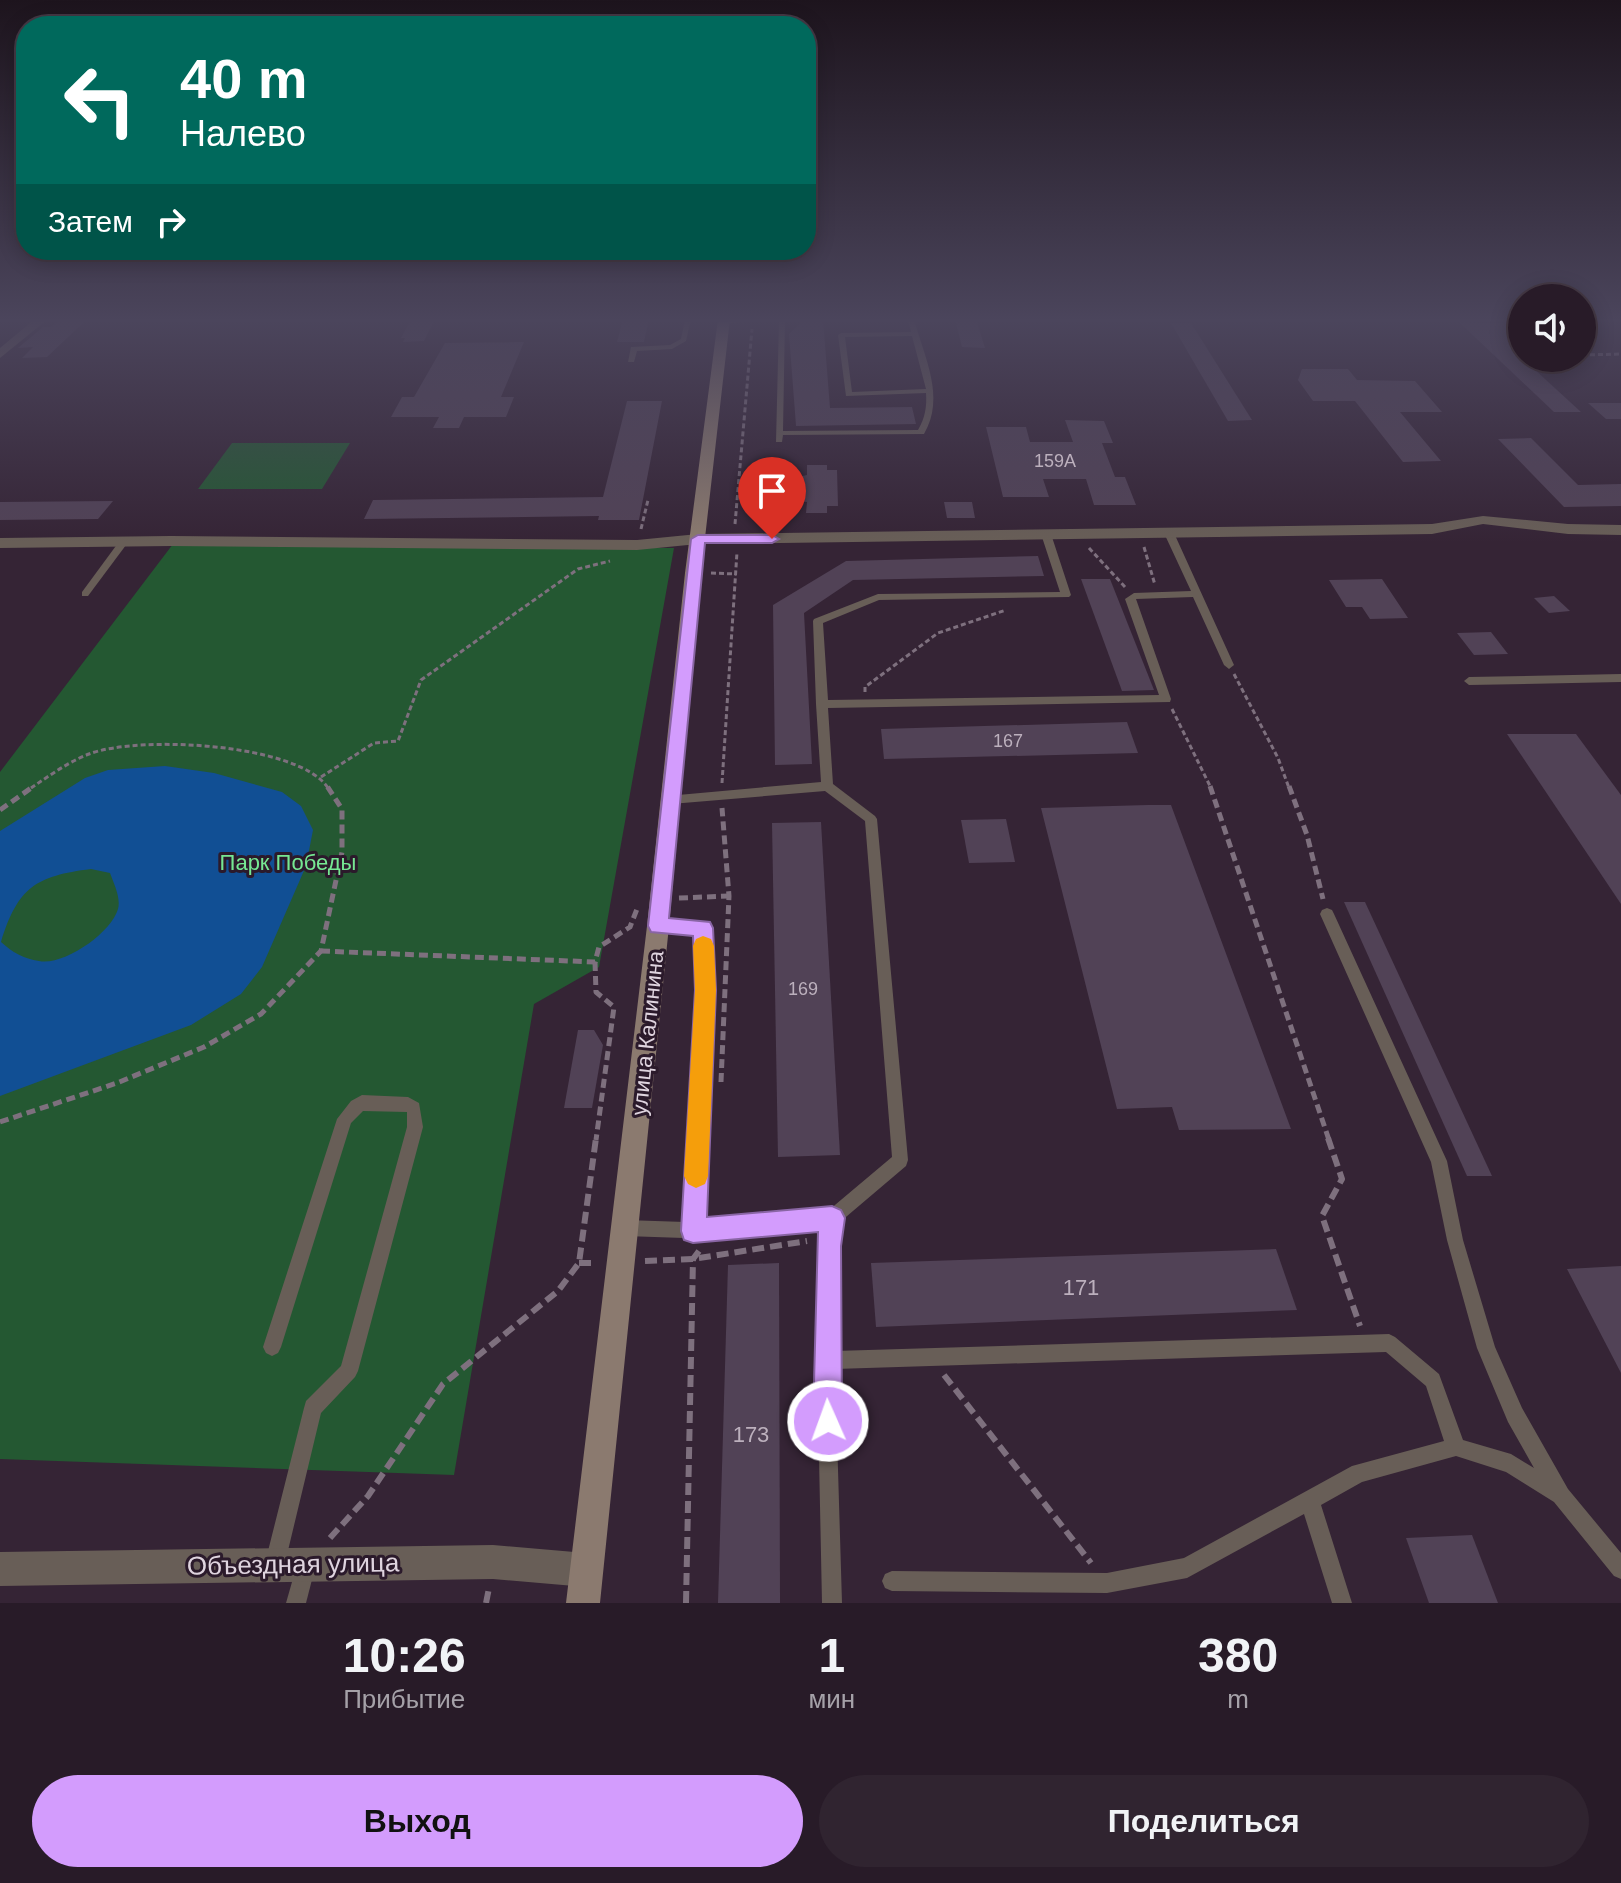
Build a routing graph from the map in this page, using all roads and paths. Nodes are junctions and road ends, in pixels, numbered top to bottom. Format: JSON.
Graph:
{"nodes":[{"id":1,"x":715,"y":394,"type":"edge"},
{"id":2,"x":781,"y":394,"type":"edge"},
{"id":3,"x":930,"y":394,"type":"edge"},
{"id":4,"x":648,"y":500,"type":"dead end"},
{"id":5,"x":1621,"y":530,"type":"edge"},
{"id":6,"x":1169,"y":533,"type":"junction"},
{"id":7,"x":1046,"y":534,"type":"junction"},
{"id":8,"x":698,"y":539,"type":"junction"},
{"id":9,"x":1081,"y":540,"type":"dead end"},
{"id":10,"x":1142,"y":540,"type":"dead end"},
{"id":11,"x":124,"y":541,"type":"junction"},
{"id":12,"x":0,"y":543,"type":"edge"},
{"id":13,"x":637,"y":545,"type":"junction"},
{"id":14,"x":85,"y":594,"type":"dead end"},
{"id":15,"x":1196,"y":594,"type":"junction"},
{"id":16,"x":1027,"y":595,"type":"junction"},
{"id":17,"x":1157,"y":595,"type":"junction"},
{"id":18,"x":1134,"y":596,"type":"junction"},
{"id":19,"x":1229,"y":665,"type":"joint"},
{"id":20,"x":1621,"y":678,"type":"edge"},
{"id":21,"x":1469,"y":681,"type":"dead end"},
{"id":22,"x":1166,"y":699,"type":"junction"},
{"id":23,"x":864,"y":703,"type":"junction"},
{"id":24,"x":821,"y":704,"type":"junction"},
{"id":25,"x":321,"y":777,"type":"junction"},
{"id":26,"x":827,"y":786,"type":"junction"},
{"id":27,"x":671,"y":799,"type":"junction"},
{"id":28,"x":0,"y":810,"type":"edge"},
{"id":29,"x":729,"y":896,"type":"dead end"},
{"id":30,"x":661,"y":899,"type":"junction"},
{"id":31,"x":1327,"y":914,"type":"joint"},
{"id":32,"x":658,"y":926,"type":"junction"},
{"id":33,"x":321,"y":951,"type":"junction"},
{"id":34,"x":595,"y":962,"type":"junction"},
{"id":35,"x":0,"y":1122,"type":"edge"},
{"id":36,"x":832,"y":1218,"type":"junction"},
{"id":37,"x":625,"y":1228,"type":"junction"},
{"id":38,"x":693,"y":1231,"type":"junction"},
{"id":39,"x":829,"y":1238,"type":"junction"},
{"id":40,"x":693,"y":1259,"type":"junction"},
{"id":41,"x":621,"y":1262,"type":"junction"},
{"id":42,"x":579,"y":1263,"type":"junction"},
{"id":43,"x":1367,"y":1344,"type":"junction"},
{"id":44,"x":272,"y":1347,"type":"dead end"},
{"id":45,"x":930,"y":1357,"type":"junction"},
{"id":46,"x":826,"y":1360,"type":"junction"},
{"id":47,"x":1456,"y":1447,"type":"junction"},
{"id":48,"x":1561,"y":1496,"type":"junction"},
{"id":49,"x":1310,"y":1501,"type":"junction"},
{"id":50,"x":291,"y":1563,"type":"junction"},
{"id":51,"x":0,"y":1569,"type":"edge"},
{"id":52,"x":1621,"y":1569,"type":"edge"},
{"id":53,"x":892,"y":1581,"type":"dead end"},
{"id":54,"x":1107,"y":1583,"type":"junction"},
{"id":55,"x":584,"y":1587,"type":"edge"},
{"id":56,"x":296,"y":1603,"type":"edge"},
{"id":57,"x":686,"y":1603,"type":"edge"},
{"id":58,"x":832,"y":1603,"type":"edge"},
{"id":59,"x":1342,"y":1603,"type":"edge"}],
"edges":[{"from":1,"to":8,"type":"main road","name":"улица Калинина"},
{"from":2,"to":3,"type":"lane"},
{"from":4,"to":13,"type":"path"},
{"from":5,"to":6,"type":"street"},
{"from":6,"to":7,"type":"street"},
{"from":6,"to":15,"type":"lane"},
{"from":7,"to":8,"type":"street"},
{"from":7,"to":16,"type":"lane"},
{"from":8,"to":13,"type":"street"},
{"from":8,"to":27,"type":"main road","name":"улица Калинина"},
{"from":9,"to":18,"type":"path"},
{"from":10,"to":17,"type":"path"},
{"from":11,"to":12,"type":"street"},
{"from":11,"to":13,"type":"street"},
{"from":11,"to":14,"type":"lane"},
{"from":13,"to":25,"type":"path"},
{"from":15,"to":17,"type":"lane"},
{"from":15,"to":19,"type":"lane"},
{"from":16,"to":23,"type":"path"},
{"from":16,"to":24,"type":"lane"},
{"from":17,"to":18,"type":"lane"},
{"from":18,"to":22,"type":"lane"},
{"from":19,"to":31,"type":"path"},
{"from":20,"to":21,"type":"lane"},
{"from":22,"to":23,"type":"lane"},
{"from":22,"to":43,"type":"path"},
{"from":23,"to":24,"type":"lane"},
{"from":24,"to":26,"type":"lane"},
{"from":25,"to":28,"type":"path"},
{"from":25,"to":33,"type":"path"},
{"from":26,"to":27,"type":"lane"},
{"from":26,"to":36,"type":"lane"},
{"from":27,"to":30,"type":"main road","name":"улица Калинина"},
{"from":29,"to":30,"type":"path"},
{"from":30,"to":32,"type":"main road","name":"улица Калинина"},
{"from":30,"to":34,"type":"path"},
{"from":31,"to":48,"type":"lane"},
{"from":32,"to":37,"type":"main road","name":"улица Калинина"},
{"from":32,"to":38,"type":"lane"},
{"from":33,"to":34,"type":"path"},
{"from":33,"to":35,"type":"path"},
{"from":34,"to":42,"type":"path"},
{"from":36,"to":38,"type":"lane"},
{"from":36,"to":39,"type":"lane"},
{"from":37,"to":38,"type":"lane"},
{"from":37,"to":41,"type":"main road","name":"улица Калинина"},
{"from":39,"to":40,"type":"path"},
{"from":39,"to":46,"type":"lane"},
{"from":40,"to":41,"type":"path"},
{"from":40,"to":57,"type":"path"},
{"from":41,"to":42,"type":"path"},
{"from":41,"to":55,"type":"main road","name":"улица Калинина"},
{"from":42,"to":50,"type":"path"},
{"from":43,"to":45,"type":"lane"},
{"from":43,"to":47,"type":"lane"},
{"from":44,"to":50,"type":"lane"},
{"from":45,"to":46,"type":"lane"},
{"from":45,"to":54,"type":"path"},
{"from":46,"to":58,"type":"lane"},
{"from":47,"to":48,"type":"lane"},
{"from":47,"to":49,"type":"lane"},
{"from":48,"to":52,"type":"lane"},
{"from":49,"to":54,"type":"lane"},
{"from":49,"to":59,"type":"lane"},
{"from":50,"to":51,"type":"street","name":"Объездная улица"},
{"from":50,"to":55,"type":"street","name":"Объездная улица"},
{"from":50,"to":56,"type":"lane"},
{"from":53,"to":54,"type":"lane"}]}
